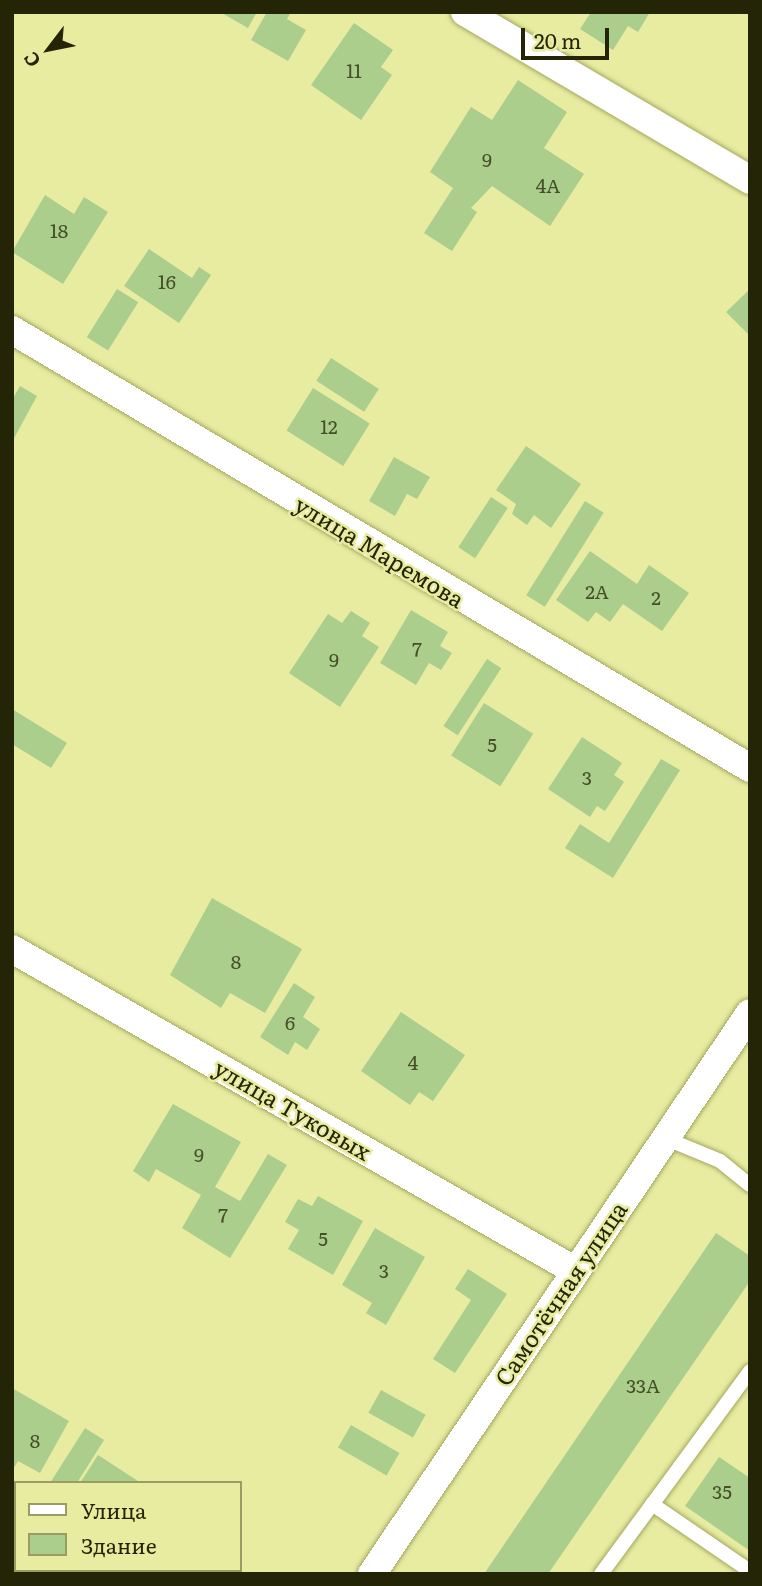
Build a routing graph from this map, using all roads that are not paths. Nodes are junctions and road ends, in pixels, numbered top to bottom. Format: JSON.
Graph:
{"nodes":[{"id":1,"x":465,"y":12,"type":"edge"},
{"id":2,"x":750,"y":180,"type":"edge"},
{"id":3,"x":12,"y":330,"type":"edge"},
{"id":4,"x":750,"y":768,"type":"edge"},
{"id":5,"x":12,"y":949,"type":"edge"},
{"id":6,"x":750,"y":1013,"type":"edge"},
{"id":7,"x":667,"y":1139,"type":"junction"},
{"id":8,"x":750,"y":1185,"type":"edge"},
{"id":9,"x":574,"y":1270,"type":"junction"},
{"id":10,"x":750,"y":1371,"type":"edge"},
{"id":11,"x":652,"y":1504,"type":"junction"},
{"id":12,"x":750,"y":1571,"type":"edge"},
{"id":13,"x":605,"y":1573,"type":"edge"},
{"id":14,"x":372,"y":1574,"type":"edge"}],
"edges":[{"from":1,"to":2,"type":"street"},
{"from":3,"to":4,"type":"street","name":"улица Маремова"},
{"from":5,"to":9,"type":"street","name":"улица Туковых"},
{"from":6,"to":7,"type":"street","name":"Самотёчная улица"},
{"from":7,"to":8,"type":"lane"},
{"from":7,"to":9,"type":"street","name":"Самотёчная улица"},
{"from":9,"to":14,"type":"street","name":"Самотёчная улица"},
{"from":10,"to":11,"type":"lane"},
{"from":11,"to":12,"type":"lane"},
{"from":11,"to":13,"type":"lane"}]}
